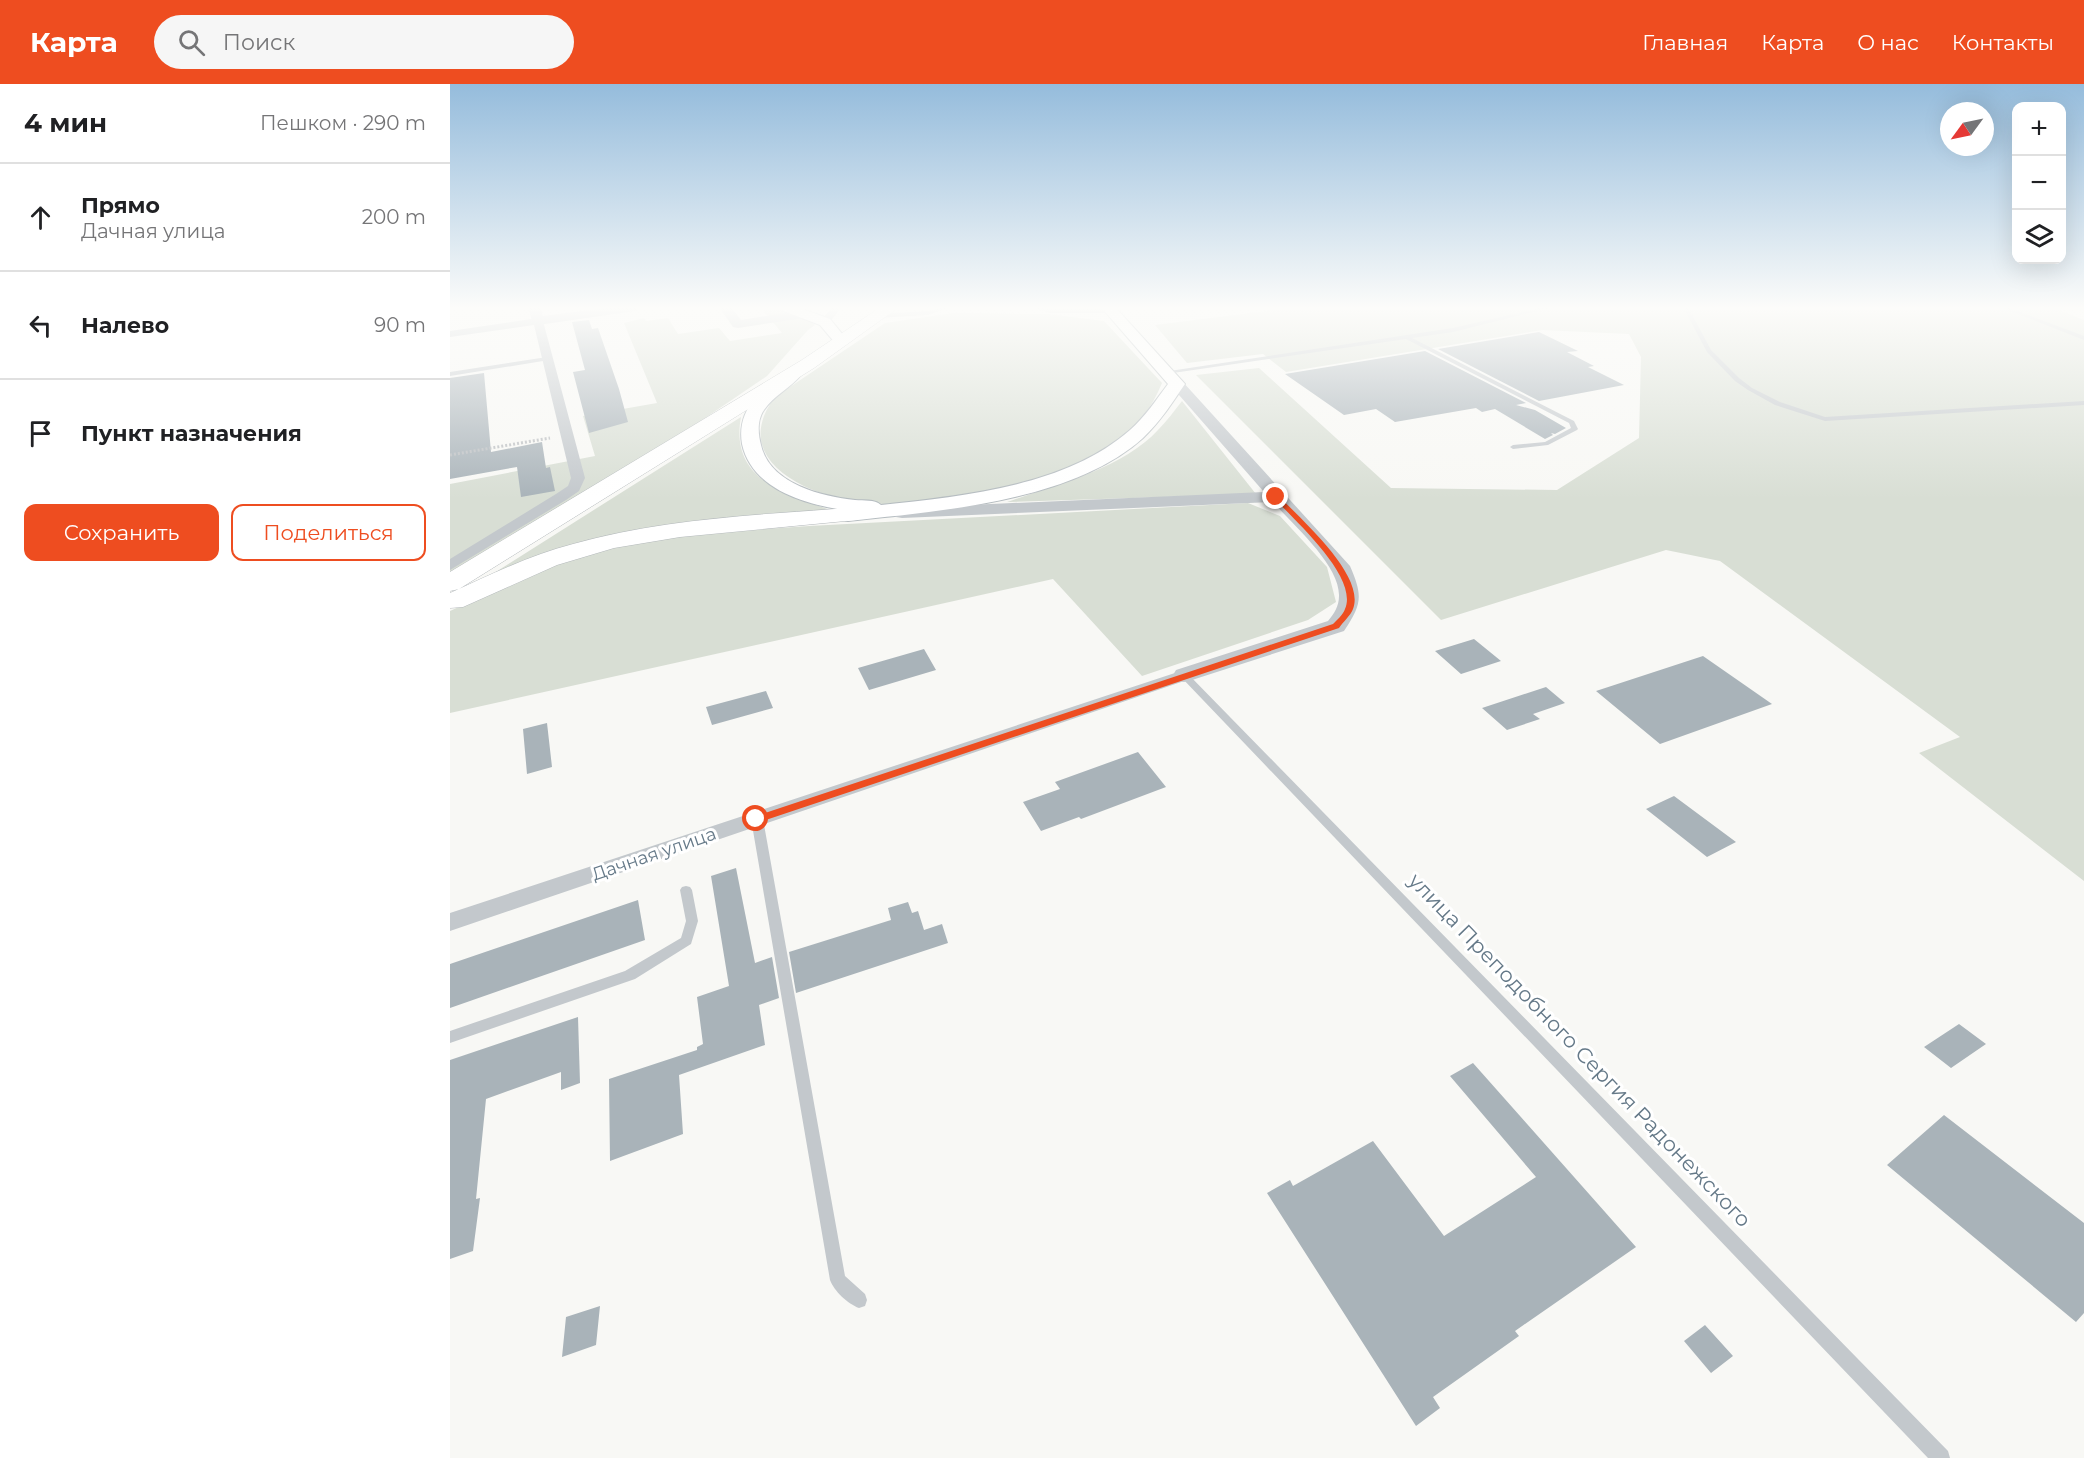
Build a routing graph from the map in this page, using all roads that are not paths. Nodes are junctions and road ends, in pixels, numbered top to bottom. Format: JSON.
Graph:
{"nodes":[{"id":1,"x":469,"y":371,"type":"edge"},
{"id":2,"x":550,"y":371,"type":"edge"},
{"id":3,"x":796,"y":371,"type":"edge"},
{"id":4,"x":799,"y":371,"type":"edge"},
{"id":5,"x":1165,"y":371,"type":"edge"},
{"id":6,"x":1212,"y":371,"type":"edge"},
{"id":7,"x":1473,"y":371,"type":"edge"},
{"id":8,"x":1728,"y":371,"type":"edge"},
{"id":9,"x":450,"y":374,"type":"edge"},
{"id":10,"x":1171,"y":378,"type":"junction"},
{"id":11,"x":2084,"y":403,"type":"edge"},
{"id":12,"x":1513,"y":447,"type":"dead end"},
{"id":13,"x":1276,"y":497,"type":"junction"},
{"id":14,"x":935,"y":506,"type":"junction"},
{"id":15,"x":910,"y":508,"type":"junction"},
{"id":16,"x":999,"y":508,"type":"junction"},
{"id":17,"x":848,"y":515,"type":"junction"},
{"id":18,"x":450,"y":565,"type":"edge"},
{"id":19,"x":450,"y":583,"type":"edge"},
{"id":20,"x":450,"y":603,"type":"edge"},
{"id":21,"x":1185,"y":675,"type":"junction"},
{"id":22,"x":756,"y":819,"type":"junction"},
{"id":23,"x":686,"y":890,"type":"dead end"},
{"id":24,"x":450,"y":922,"type":"edge"},
{"id":25,"x":450,"y":1037,"type":"edge"},
{"id":26,"x":859,"y":1300,"type":"dead end"},
{"id":27,"x":1941,"y":1458,"type":"edge"}],
"edges":[{"from":1,"to":9,"type":"lane"},
{"from":2,"to":18,"type":"street"},
{"from":3,"to":19,"type":"highway"},
{"from":4,"to":15,"type":"main road"},
{"from":5,"to":10,"type":"main road"},
{"from":6,"to":10,"type":"lane"},
{"from":7,"to":12,"type":"lane"},
{"from":8,"to":11,"type":"lane"},
{"from":10,"to":13,"type":"street"},
{"from":10,"to":14,"type":"main road"},
{"from":13,"to":16,"type":"street"},
{"from":13,"to":21,"type":"street","name":"Дачная улица"},
{"from":14,"to":15,"type":"main road"},
{"from":14,"to":16,"type":"street"},
{"from":15,"to":17,"type":"main road"},
{"from":16,"to":17,"type":"street"},
{"from":17,"to":20,"type":"highway"},
{"from":21,"to":22,"type":"street","name":"Дачная улица"},
{"from":21,"to":27,"type":"lane","name":"улица Преподобного Сергия Радонежского"},
{"from":22,"to":24,"type":"street","name":"Дачная улица"},
{"from":22,"to":26,"type":"lane"},
{"from":23,"to":25,"type":"lane"}]}
